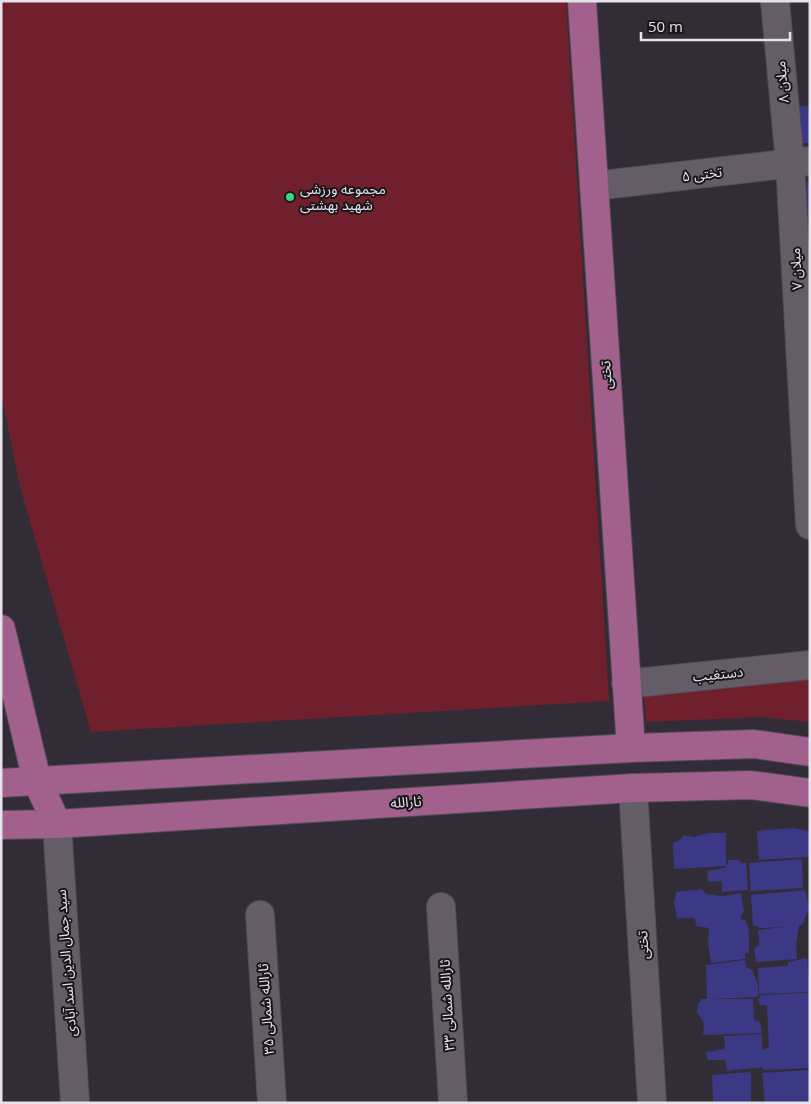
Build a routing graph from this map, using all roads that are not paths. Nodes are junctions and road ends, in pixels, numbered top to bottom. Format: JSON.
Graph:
{"nodes":[{"id":1,"x":582,"y":1,"type":"edge"},
{"id":2,"x":775,"y":1,"type":"edge"},
{"id":3,"x":800,"y":162,"type":"edge"},
{"id":4,"x":594,"y":186,"type":"junction"},
{"id":5,"x":810,"y":525,"type":"edge"},
{"id":6,"x":1,"y":629,"type":"edge"},
{"id":7,"x":810,"y":665,"type":"edge"},
{"id":8,"x":626,"y":684,"type":"junction"},
{"id":9,"x":630,"y":748,"type":"junction"},
{"id":10,"x":810,"y":752,"type":"edge"},
{"id":11,"x":37,"y":781,"type":"junction"},
{"id":12,"x":1,"y":783,"type":"edge"},
{"id":13,"x":633,"y":788,"type":"junction"},
{"id":14,"x":810,"y":793,"type":"edge"},
{"id":15,"x":58,"y":824,"type":"junction"},
{"id":16,"x":1,"y":825,"type":"edge"},
{"id":17,"x":441,"y":907,"type":"dead end"},
{"id":18,"x":260,"y":915,"type":"dead end"},
{"id":19,"x":75,"y":1103,"type":"edge"},
{"id":20,"x":272,"y":1103,"type":"edge"},
{"id":21,"x":453,"y":1103,"type":"edge"},
{"id":22,"x":652,"y":1103,"type":"edge"}],
"edges":[{"from":1,"to":4,"type":"main road","name":"تختی"},
{"from":2,"to":3,"type":"street","name":"میلان ۸"},
{"from":3,"to":4,"type":"street","name":"تختی ۵"},
{"from":3,"to":5,"type":"street","name":"میلان ۷"},
{"from":4,"to":8,"type":"main road","name":"تختی"},
{"from":6,"to":11,"type":"main road"},
{"from":7,"to":8,"type":"street","name":"دستغیب"},
{"from":8,"to":9,"type":"main road","name":"تختی"},
{"from":9,"to":10,"type":"main road"},
{"from":9,"to":11,"type":"main road"},
{"from":11,"to":12,"type":"main road"},
{"from":11,"to":15,"type":"main road"},
{"from":13,"to":14,"type":"main road","name":"ثارالله"},
{"from":13,"to":15,"type":"main road","name":"ثارالله"},
{"from":13,"to":22,"type":"street","name":"تختی"},
{"from":15,"to":16,"type":"main road","name":"ثارالله"},
{"from":15,"to":19,"type":"street","name":"سید جمال الدین اسد آبادی"},
{"from":17,"to":21,"type":"street","name":"ثارالله شمالی ۳۳"},
{"from":18,"to":20,"type":"street","name":"ثارالله شمالی ۳۵"}]}
